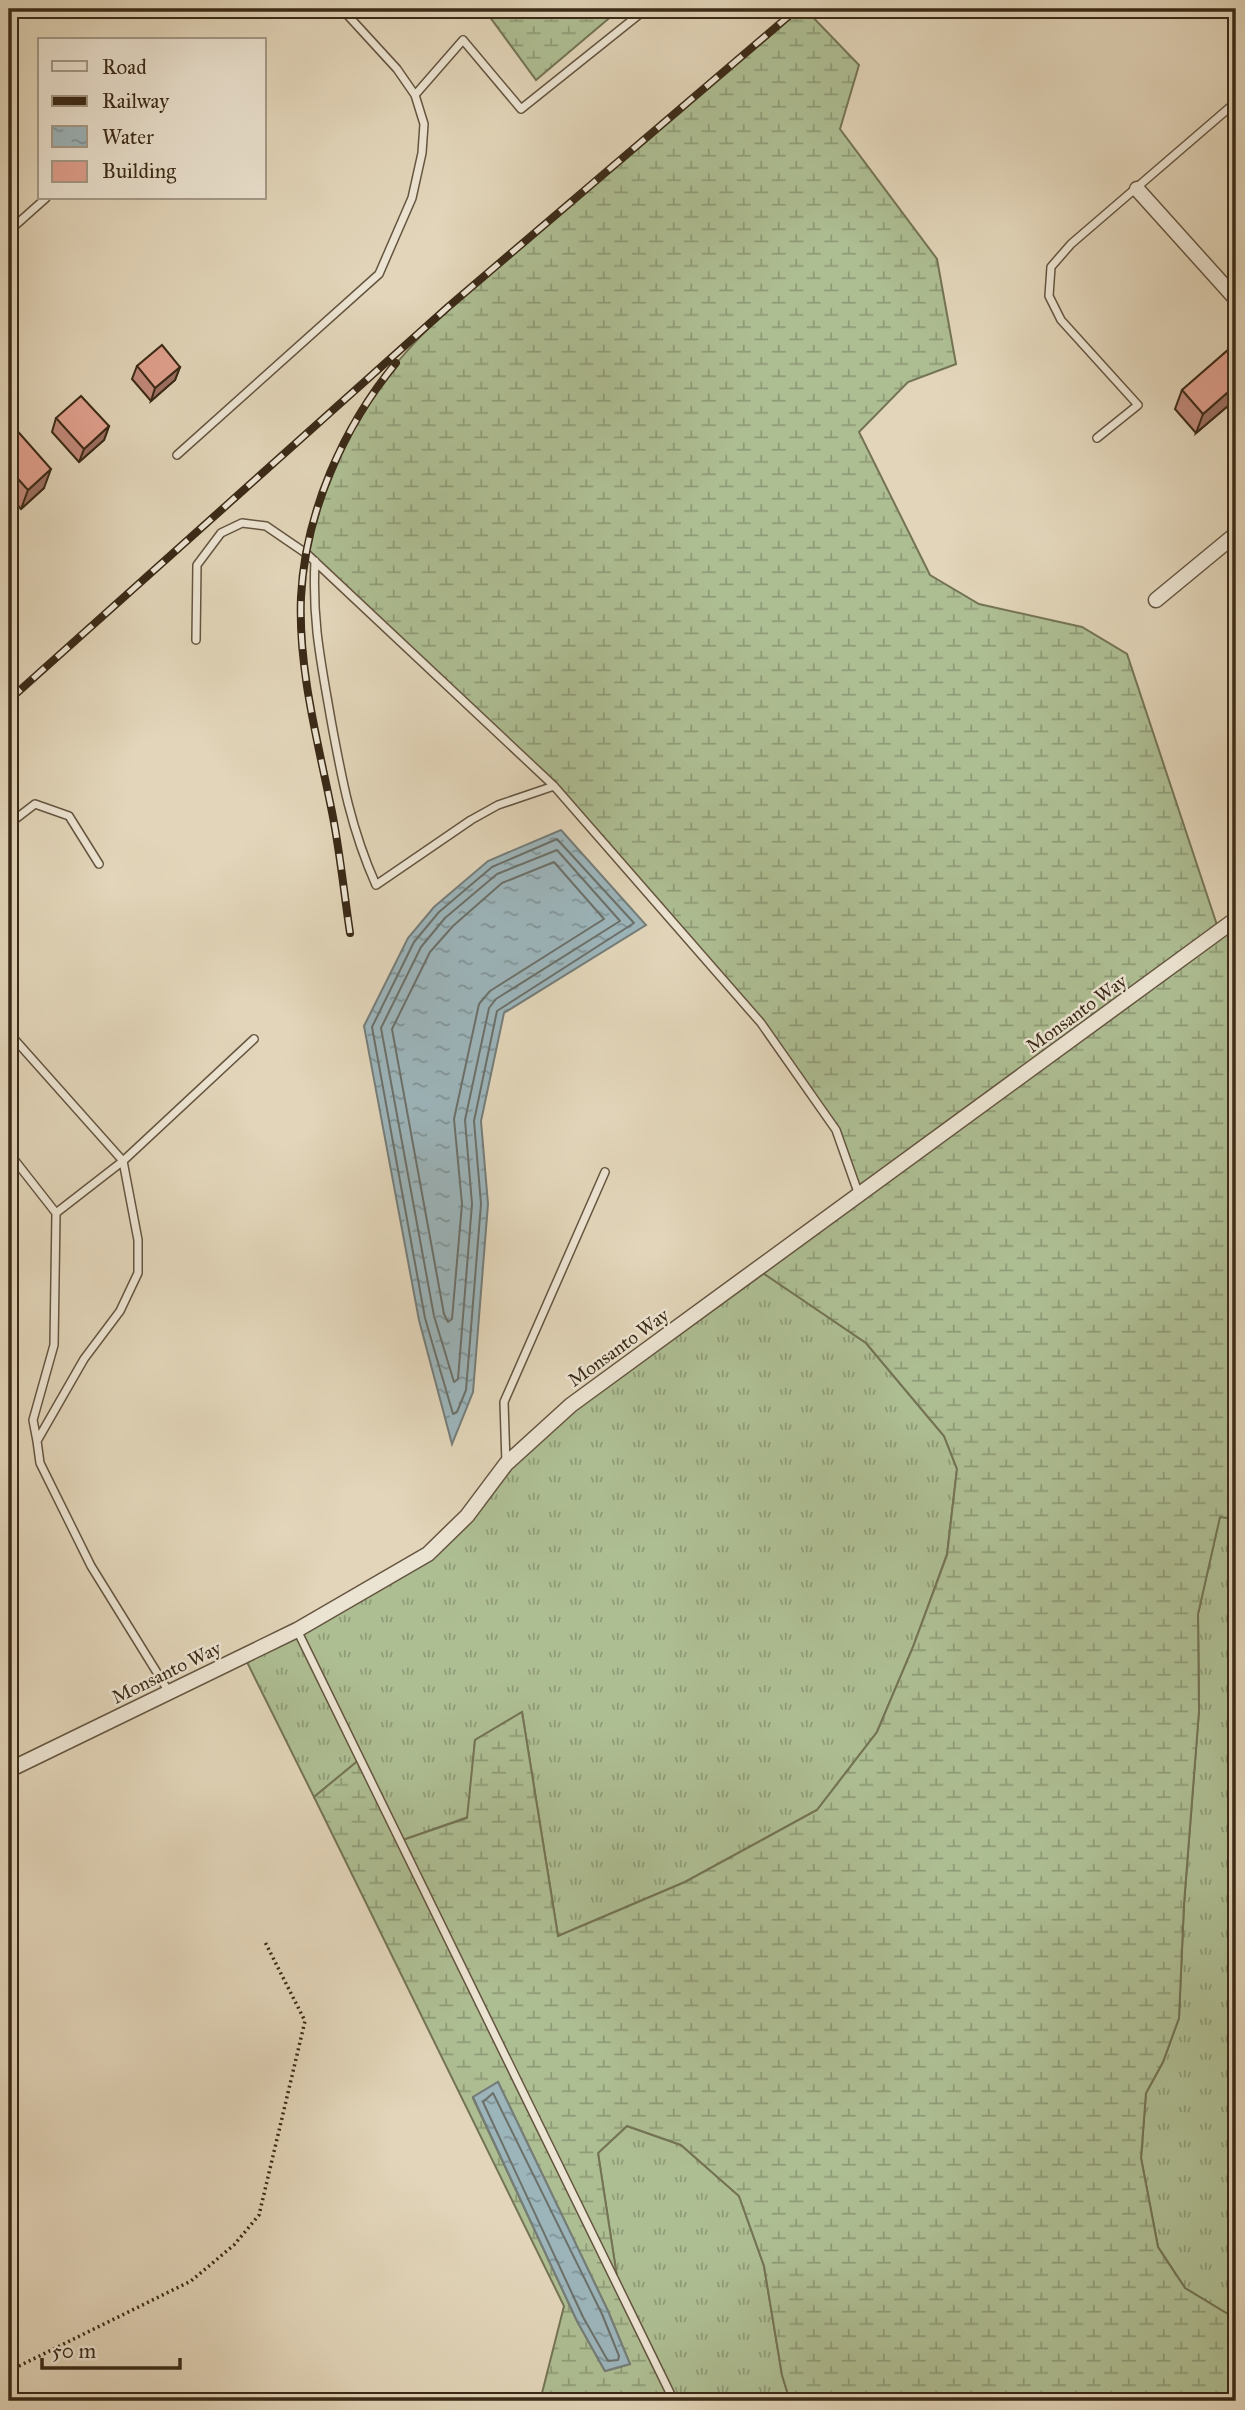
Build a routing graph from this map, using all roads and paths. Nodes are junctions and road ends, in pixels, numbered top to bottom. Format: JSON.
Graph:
{"nodes":[{"id":1,"x":342,"y":9,"type":"edge"},
{"id":2,"x":646,"y":9,"type":"edge"},
{"id":3,"x":415,"y":95,"type":"junction"},
{"id":4,"x":1236,"y":102,"type":"edge"},
{"id":5,"x":1137,"y":189,"type":"junction"},
{"id":6,"x":44,"y":200,"type":"edge"},
{"id":7,"x":9,"y":231,"type":"edge"},
{"id":8,"x":1236,"y":299,"type":"edge"},
{"id":9,"x":1097,"y":438,"type":"dead end"},
{"id":10,"x":177,"y":455,"type":"dead end"},
{"id":11,"x":1236,"y":534,"type":"edge"},
{"id":12,"x":315,"y":561,"type":"junction"},
{"id":13,"x":1156,"y":600,"type":"dead end"},
{"id":14,"x":196,"y":640,"type":"dead end"},
{"id":15,"x":554,"y":786,"type":"junction"},
{"id":16,"x":9,"y":824,"type":"edge"},
{"id":17,"x":99,"y":864,"type":"dead end"},
{"id":18,"x":1236,"y":919,"type":"edge"},
{"id":19,"x":9,"y":1033,"type":"edge"},
{"id":20,"x":254,"y":1039,"type":"dead end"},
{"id":21,"x":9,"y":1153,"type":"edge"},
{"id":22,"x":124,"y":1161,"type":"junction"},
{"id":23,"x":605,"y":1172,"type":"dead end"},
{"id":24,"x":859,"y":1195,"type":"junction"},
{"id":25,"x":56,"y":1213,"type":"junction"},
{"id":26,"x":37,"y":1441,"type":"junction"},
{"id":27,"x":506,"y":1464,"type":"junction"},
{"id":28,"x":297,"y":1630,"type":"junction"},
{"id":29,"x":169,"y":1692,"type":"junction"},
{"id":30,"x":9,"y":1770,"type":"edge"},
{"id":31,"x":265,"y":1942,"type":"dead end"},
{"id":32,"x":9,"y":2371,"type":"edge"},
{"id":33,"x":674,"y":2401,"type":"edge"}],
"edges":[{"from":1,"to":3,"type":"lane"},
{"from":2,"to":3,"type":"lane"},
{"from":3,"to":10,"type":"lane"},
{"from":4,"to":5,"type":"lane"},
{"from":5,"to":8,"type":"street"},
{"from":5,"to":9,"type":"lane"},
{"from":6,"to":7,"type":"lane"},
{"from":11,"to":13,"type":"street"},
{"from":12,"to":14,"type":"lane"},
{"from":12,"to":15,"type":"lane"},
{"from":12,"to":15,"type":"lane"},
{"from":15,"to":24,"type":"lane"},
{"from":16,"to":17,"type":"lane"},
{"from":18,"to":24,"type":"street","name":"Monsanto Way"},
{"from":19,"to":22,"type":"lane"},
{"from":20,"to":22,"type":"lane"},
{"from":21,"to":25,"type":"lane"},
{"from":22,"to":25,"type":"lane"},
{"from":22,"to":26,"type":"lane"},
{"from":23,"to":27,"type":"lane"},
{"from":24,"to":27,"type":"street","name":"Monsanto Way"},
{"from":25,"to":26,"type":"lane"},
{"from":26,"to":29,"type":"lane"},
{"from":27,"to":28,"type":"street","name":"Monsanto Way"},
{"from":28,"to":29,"type":"street","name":"Monsanto Way"},
{"from":28,"to":33,"type":"lane"},
{"from":29,"to":30,"type":"street","name":"Monsanto Way"},
{"from":31,"to":32,"type":"path"}]}
